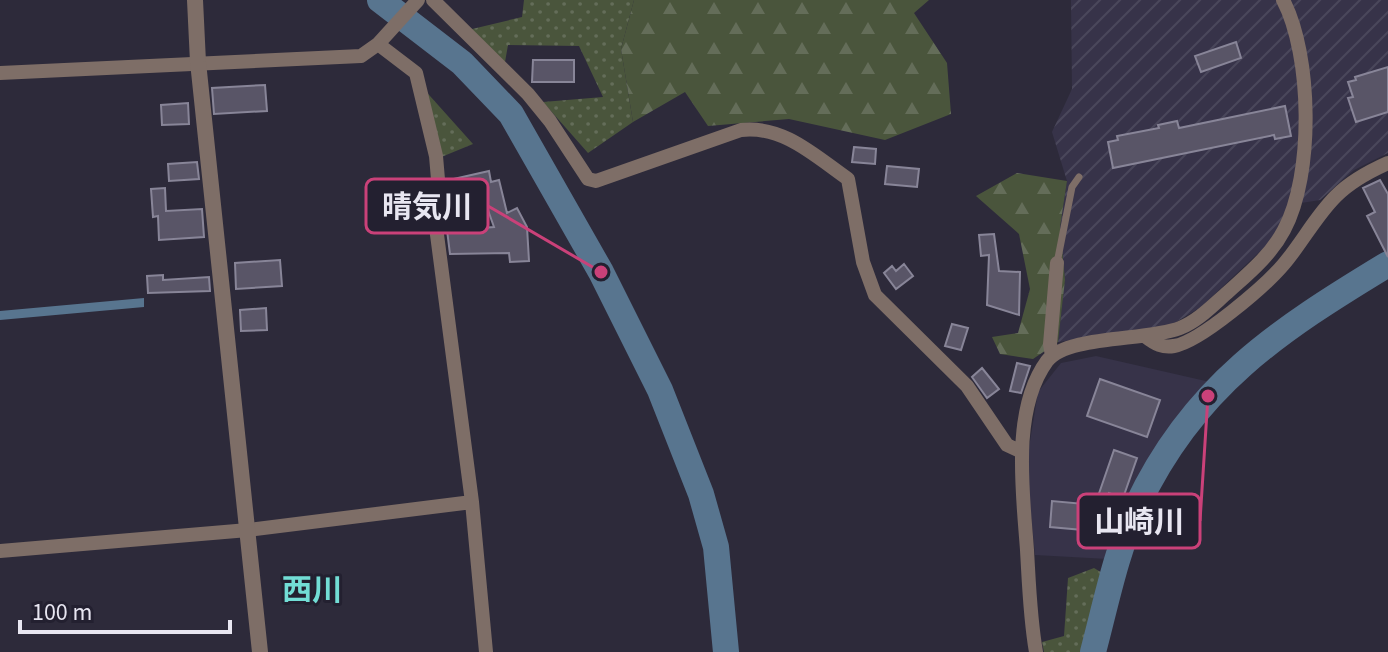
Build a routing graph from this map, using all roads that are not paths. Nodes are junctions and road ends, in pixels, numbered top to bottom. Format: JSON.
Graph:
{"nodes":[{"id":1,"x":195,"y":0,"type":"edge"},
{"id":2,"x":418,"y":0,"type":"edge"},
{"id":3,"x":433,"y":0,"type":"edge"},
{"id":4,"x":1283,"y":0,"type":"edge"},
{"id":5,"x":378,"y":44,"type":"junction"},
{"id":6,"x":198,"y":62,"type":"junction"},
{"id":7,"x":0,"y":73,"type":"edge"},
{"id":8,"x":1388,"y":163,"type":"edge"},
{"id":9,"x":1079,"y":177,"type":"dead end"},
{"id":10,"x":1057,"y":263,"type":"joint"},
{"id":11,"x":1146,"y":337,"type":"junction"},
{"id":12,"x":1052,"y":356,"type":"junction"},
{"id":13,"x":1022,"y":452,"type":"junction"},
{"id":14,"x":472,"y":502,"type":"junction"},
{"id":15,"x":248,"y":530,"type":"junction"},
{"id":16,"x":0,"y":551,"type":"edge"},
{"id":17,"x":260,"y":652,"type":"edge"},
{"id":18,"x":486,"y":652,"type":"edge"},
{"id":19,"x":1036,"y":652,"type":"edge"}],
"edges":[{"from":1,"to":6,"type":"street"},
{"from":2,"to":5,"type":"street"},
{"from":3,"to":13,"type":"street"},
{"from":4,"to":11,"type":"street"},
{"from":5,"to":6,"type":"street"},
{"from":5,"to":14,"type":"street"},
{"from":6,"to":7,"type":"street"},
{"from":6,"to":15,"type":"street"},
{"from":8,"to":11,"type":"street"},
{"from":9,"to":10,"type":"lane"},
{"from":10,"to":12,"type":"street"},
{"from":11,"to":12,"type":"street"},
{"from":12,"to":13,"type":"street"},
{"from":13,"to":19,"type":"street"},
{"from":14,"to":15,"type":"street"},
{"from":14,"to":18,"type":"street"},
{"from":15,"to":16,"type":"street"},
{"from":15,"to":17,"type":"street"}]}
